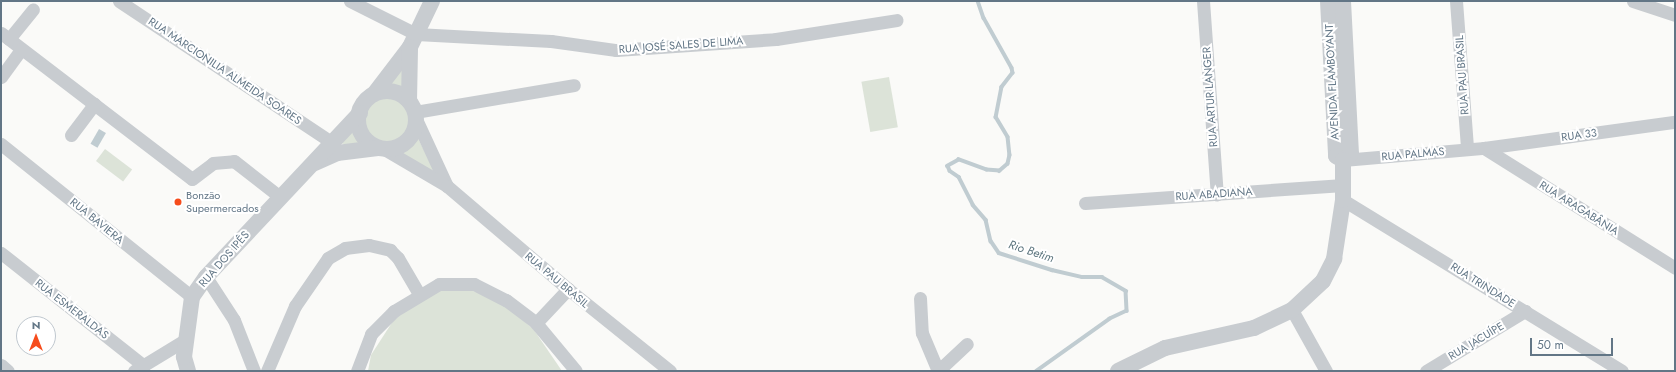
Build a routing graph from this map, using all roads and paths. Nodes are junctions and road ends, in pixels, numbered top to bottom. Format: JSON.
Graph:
{"nodes":[{"id":1,"x":119,"y":1,"type":"edge"},
{"id":2,"x":350,"y":1,"type":"edge"},
{"id":3,"x":432,"y":1,"type":"edge"},
{"id":4,"x":1203,"y":1,"type":"edge"},
{"id":5,"x":1328,"y":1,"type":"edge"},
{"id":6,"x":1343,"y":1,"type":"edge"},
{"id":7,"x":1456,"y":1,"type":"edge"},
{"id":8,"x":1633,"y":1,"type":"edge"},
{"id":9,"x":33,"y":9,"type":"dead end"},
{"id":10,"x":1675,"y":15,"type":"edge"},
{"id":11,"x":897,"y":20,"type":"dead end"},
{"id":12,"x":5,"y":36,"type":"edge"},
{"id":13,"x":413,"y":40,"type":"junction"},
{"id":14,"x":21,"y":49,"type":"junction"},
{"id":15,"x":1,"y":77,"type":"edge"},
{"id":16,"x":574,"y":85,"type":"dead end"},
{"id":17,"x":374,"y":94,"type":"junction"},
{"id":18,"x":94,"y":104,"type":"junction"},
{"id":19,"x":413,"y":110,"type":"junction"},
{"id":20,"x":360,"y":113,"type":"junction"},
{"id":21,"x":1675,"y":122,"type":"edge"},
{"id":22,"x":71,"y":135,"type":"dead end"},
{"id":23,"x":331,"y":142,"type":"junction"},
{"id":24,"x":1,"y":144,"type":"edge"},
{"id":25,"x":381,"y":148,"type":"junction"},
{"id":26,"x":1484,"y":148,"type":"junction"},
{"id":27,"x":1467,"y":149,"type":"junction"},
{"id":28,"x":351,"y":150,"type":"junction"},
{"id":29,"x":1343,"y":160,"type":"junction"},
{"id":30,"x":305,"y":169,"type":"junction"},
{"id":31,"x":447,"y":186,"type":"junction"},
{"id":32,"x":1343,"y":192,"type":"junction"},
{"id":33,"x":1217,"y":194,"type":"junction"},
{"id":34,"x":279,"y":196,"type":"junction"},
{"id":35,"x":1085,"y":203,"type":"dead end"},
{"id":36,"x":1,"y":253,"type":"edge"},
{"id":37,"x":1675,"y":268,"type":"edge"},
{"id":38,"x":206,"y":277,"type":"junction"},
{"id":39,"x":568,"y":289,"type":"junction"},
{"id":40,"x":419,"y":294,"type":"junction"},
{"id":41,"x":192,"y":297,"type":"junction"},
{"id":42,"x":920,"y":298,"type":"dead end"},
{"id":43,"x":1292,"y":310,"type":"junction"},
{"id":44,"x":1525,"y":311,"type":"junction"},
{"id":45,"x":536,"y":323,"type":"junction"},
{"id":46,"x":185,"y":340,"type":"junction"},
{"id":47,"x":967,"y":344,"type":"dead end"},
{"id":48,"x":1,"y":366,"type":"edge"},
{"id":49,"x":139,"y":368,"type":"edge"},
{"id":50,"x":938,"y":370,"type":"edge"},
{"id":51,"x":8,"y":371,"type":"edge"},
{"id":52,"x":188,"y":371,"type":"edge"},
{"id":53,"x":254,"y":371,"type":"edge"},
{"id":54,"x":267,"y":371,"type":"edge"},
{"id":55,"x":357,"y":371,"type":"edge"},
{"id":56,"x":576,"y":371,"type":"edge"},
{"id":57,"x":670,"y":371,"type":"edge"},
{"id":58,"x":1118,"y":371,"type":"edge"},
{"id":59,"x":1326,"y":371,"type":"edge"},
{"id":60,"x":1426,"y":371,"type":"edge"},
{"id":61,"x":1622,"y":371,"type":"edge"}],
"edges":[{"from":1,"to":23,"type":"street","name":"RUA MARCIONILIA ALMEIDA SOARES"},
{"from":2,"to":13,"type":"street"},
{"from":3,"to":13,"type":"street"},
{"from":4,"to":33,"type":"street","name":"RUA ARTUR LANGER"},
{"from":5,"to":29,"type":"street","name":"AVENIDA FLAMBOYANT"},
{"from":6,"to":29,"type":"street","name":"AVENIDA FLAMBOYANT"},
{"from":7,"to":27,"type":"street","name":"RUA PAU BRASIL"},
{"from":8,"to":10,"type":"street"},
{"from":9,"to":12,"type":"street"},
{"from":11,"to":13,"type":"street","name":"RUA JOSÉ SALES DE LIMA"},
{"from":12,"to":14,"type":"street"},
{"from":13,"to":17,"type":"street"},
{"from":13,"to":19,"type":"street"},
{"from":14,"to":15,"type":"street"},
{"from":14,"to":18,"type":"street"},
{"from":16,"to":19,"type":"street"},
{"from":17,"to":19,"type":"street"},
{"from":17,"to":20,"type":"street"},
{"from":18,"to":22,"type":"street"},
{"from":18,"to":34,"type":"street"},
{"from":19,"to":25,"type":"street"},
{"from":19,"to":31,"type":"street","name":"RUA PAU BRASIL"},
{"from":20,"to":23,"type":"street","name":"RUA DOS IPÊS"},
{"from":20,"to":25,"type":"street"},
{"from":21,"to":26,"type":"street","name":"RUA 33"},
{"from":23,"to":28,"type":"street"},
{"from":23,"to":30,"type":"street","name":"RUA DOS IPÊS"},
{"from":24,"to":41,"type":"street","name":"RUA BAVIERA"},
{"from":25,"to":28,"type":"street","name":"RUA DOS IPÊS"},
{"from":25,"to":31,"type":"street","name":"RUA PAU BRASIL"},
{"from":26,"to":27,"type":"street","name":"RUA PALMAS"},
{"from":26,"to":37,"type":"street","name":"RUA ARAGABÂNIA"},
{"from":27,"to":29,"type":"street","name":"RUA PALMAS"},
{"from":28,"to":30,"type":"street","name":"RUA DOS IPÊS"},
{"from":29,"to":32,"type":"street","name":"AVENIDA FLAMBOYANT"},
{"from":30,"to":34,"type":"street","name":"RUA DOS IPÊS"},
{"from":31,"to":39,"type":"street","name":"RUA PAU BRASIL"},
{"from":32,"to":33,"type":"street","name":"RUA ABADIANA"},
{"from":32,"to":43,"type":"street","name":"AVENIDA FLAMBOYANT"},
{"from":32,"to":44,"type":"street","name":"RUA TRINDADE"},
{"from":33,"to":35,"type":"street","name":"RUA ABADIANA"},
{"from":34,"to":38,"type":"street","name":"RUA DOS IPÊS"},
{"from":36,"to":49,"type":"street","name":"RUA ESMERALDAS"},
{"from":38,"to":41,"type":"street","name":"RUA DOS IPÊS"},
{"from":38,"to":53,"type":"street"},
{"from":39,"to":45,"type":"street"},
{"from":39,"to":57,"type":"street","name":"RUA PAU BRASIL"},
{"from":40,"to":45,"type":"street"},
{"from":40,"to":54,"type":"street"},
{"from":40,"to":55,"type":"street"},
{"from":41,"to":46,"type":"street"},
{"from":42,"to":50,"type":"street"},
{"from":43,"to":58,"type":"street","name":"AVENIDA FLAMBOYANT"},
{"from":43,"to":59,"type":"street"},
{"from":44,"to":60,"type":"street","name":"RUA JACUÍPE"},
{"from":44,"to":61,"type":"street","name":"RUA TRINDADE"},
{"from":45,"to":56,"type":"street"},
{"from":46,"to":49,"type":"street"},
{"from":46,"to":52,"type":"street"},
{"from":47,"to":50,"type":"street"},
{"from":48,"to":51,"type":"street"}]}
